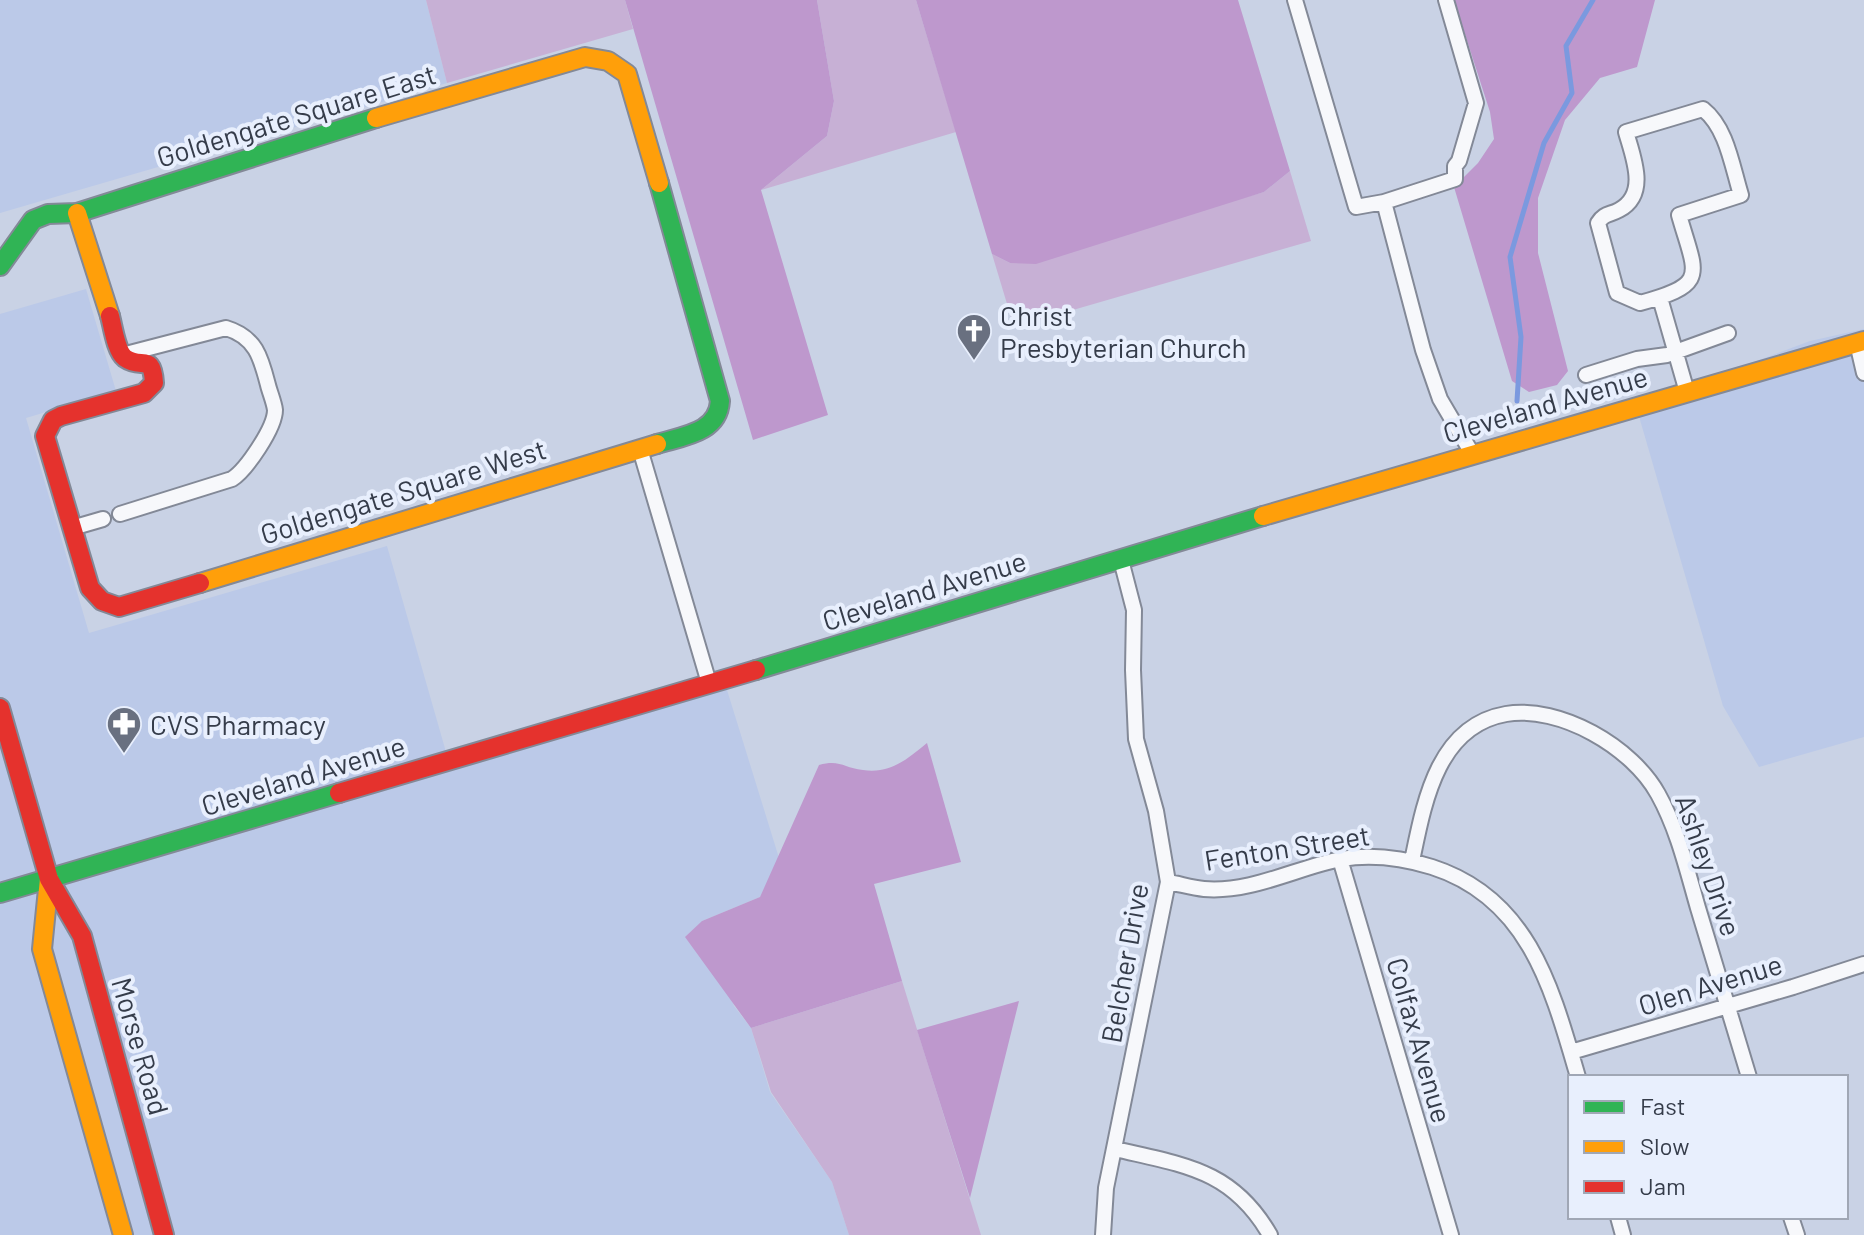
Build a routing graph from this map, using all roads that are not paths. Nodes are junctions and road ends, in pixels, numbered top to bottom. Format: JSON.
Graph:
{"nodes":[{"id":1,"x":1295,"y":0,"type":"edge"},
{"id":2,"x":1446,"y":0,"type":"edge"},
{"id":3,"x":1384,"y":202,"type":"junction"},
{"id":4,"x":77,"y":213,"type":"junction"},
{"id":5,"x":0,"y":266,"type":"edge"},
{"id":6,"x":1660,"y":298,"type":"junction"},
{"id":7,"x":1728,"y":333,"type":"dead end"},
{"id":8,"x":1861,"y":342,"type":"edge"},
{"id":9,"x":1676,"y":352,"type":"junction"},
{"id":10,"x":122,"y":355,"type":"junction"},
{"id":11,"x":1864,"y":373,"type":"edge"},
{"id":12,"x":1586,"y":375,"type":"dead end"},
{"id":13,"x":1687,"y":392,"type":"junction"},
{"id":14,"x":703,"y":430,"type":"joint"},
{"id":15,"x":640,"y":449,"type":"junction"},
{"id":16,"x":1473,"y":455,"type":"junction"},
{"id":17,"x":120,"y":514,"type":"dead end"},
{"id":18,"x":103,"y":519,"type":"dead end"},
{"id":19,"x":72,"y":528,"type":"junction"},
{"id":20,"x":1121,"y":560,"type":"junction"},
{"id":21,"x":709,"y":683,"type":"junction"},
{"id":22,"x":0,"y":708,"type":"edge"},
{"id":23,"x":1340,"y":859,"type":"junction"},
{"id":24,"x":1412,"y":861,"type":"junction"},
{"id":25,"x":49,"y":879,"type":"junction"},
{"id":26,"x":1168,"y":882,"type":"junction"},
{"id":27,"x":0,"y":893,"type":"edge"},
{"id":28,"x":1864,"y":964,"type":"edge"},
{"id":29,"x":1727,"y":1006,"type":"junction"},
{"id":30,"x":1571,"y":1052,"type":"junction"},
{"id":31,"x":1577,"y":1075,"type":"edge"},
{"id":32,"x":1748,"y":1075,"type":"edge"},
{"id":33,"x":1115,"y":1149,"type":"junction"},
{"id":34,"x":123,"y":1235,"type":"edge"},
{"id":35,"x":164,"y":1235,"type":"edge"},
{"id":36,"x":1103,"y":1235,"type":"edge"},
{"id":37,"x":1270,"y":1235,"type":"edge"},
{"id":38,"x":1451,"y":1235,"type":"edge"}],
"edges":[{"from":1,"to":3,"type":"street"},
{"from":2,"to":3,"type":"street"},
{"from":3,"to":16,"type":"street"},
{"from":4,"to":5,"type":"main road","name":"Goldengate Square East"},
{"from":4,"to":10,"type":"main road"},
{"from":4,"to":14,"type":"main road","name":"Goldengate Square East"},
{"from":6,"to":6,"type":"street"},
{"from":6,"to":9,"type":"street"},
{"from":7,"to":9,"type":"street"},
{"from":8,"to":11,"type":"street"},
{"from":8,"to":13,"type":"main road","name":"Cleveland Avenue"},
{"from":9,"to":12,"type":"street"},
{"from":9,"to":13,"type":"street"},
{"from":10,"to":17,"type":"street"},
{"from":10,"to":19,"type":"main road"},
{"from":13,"to":16,"type":"main road","name":"Cleveland Avenue"},
{"from":14,"to":15,"type":"main road","name":"Goldengate Square West"},
{"from":15,"to":19,"type":"main road","name":"Goldengate Square West"},
{"from":15,"to":21,"type":"street"},
{"from":16,"to":20,"type":"main road","name":"Cleveland Avenue"},
{"from":18,"to":19,"type":"street"},
{"from":20,"to":21,"type":"main road","name":"Cleveland Avenue"},
{"from":20,"to":26,"type":"street","name":"Belcher Drive"},
{"from":21,"to":25,"type":"main road","name":"Cleveland Avenue"},
{"from":22,"to":25,"type":"main road","name":"Morse Road"},
{"from":23,"to":24,"type":"street","name":"Fenton Street"},
{"from":23,"to":26,"type":"street","name":"Fenton Street"},
{"from":23,"to":38,"type":"street","name":"Colfax Avenue"},
{"from":24,"to":29,"type":"street","name":"Ashley Drive"},
{"from":24,"to":30,"type":"street","name":"Fenton Street"},
{"from":25,"to":27,"type":"main road","name":"Cleveland Avenue"},
{"from":25,"to":34,"type":"main road","name":"Morse Road"},
{"from":25,"to":35,"type":"main road","name":"Morse Road"},
{"from":26,"to":33,"type":"street","name":"Belcher Drive"},
{"from":28,"to":29,"type":"street","name":"Olen Avenue"},
{"from":29,"to":30,"type":"street","name":"Olen Avenue"},
{"from":29,"to":32,"type":"street","name":"Ashley Drive"},
{"from":30,"to":31,"type":"street","name":"Fenton Street"},
{"from":33,"to":36,"type":"street","name":"Belcher Drive"},
{"from":33,"to":37,"type":"street"}]}
